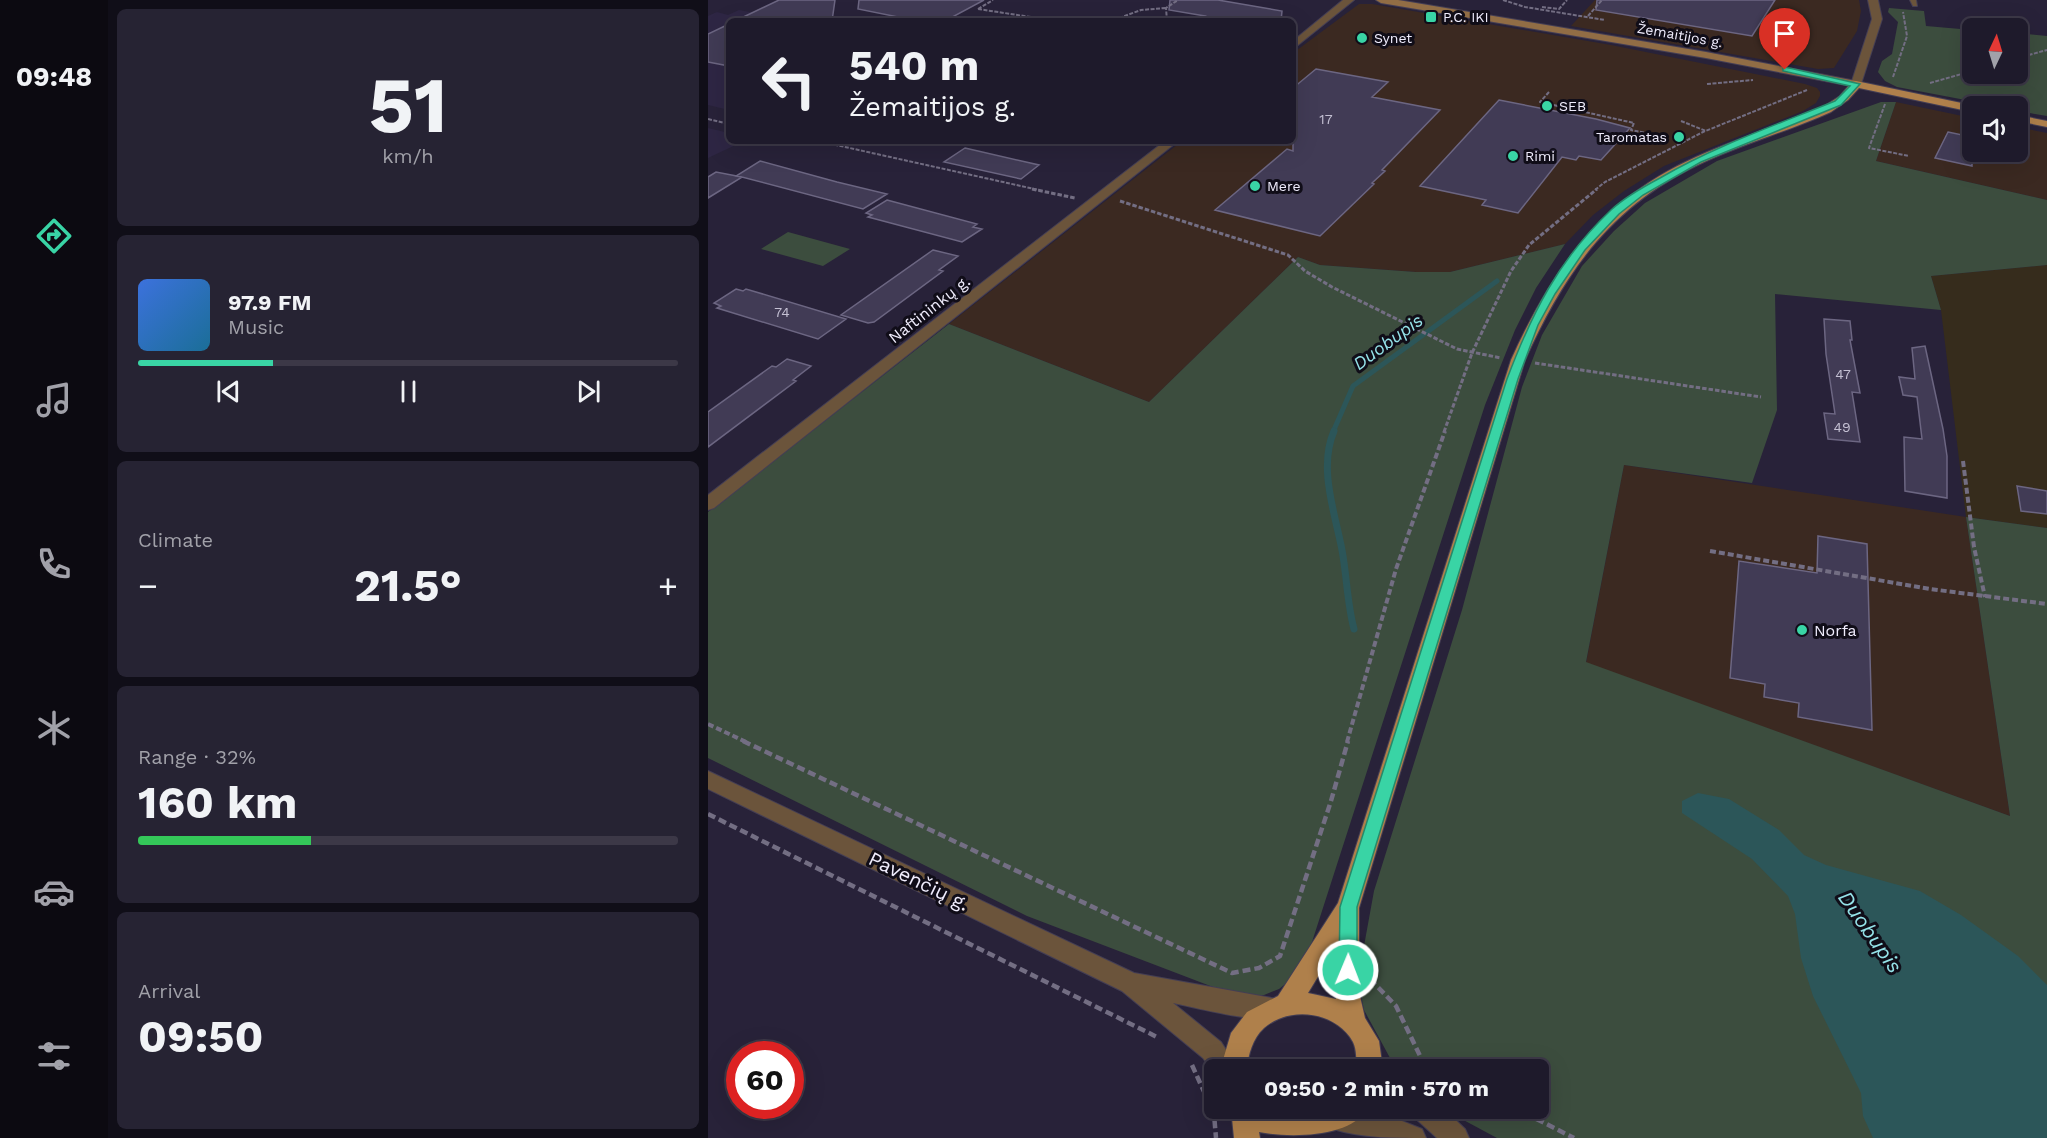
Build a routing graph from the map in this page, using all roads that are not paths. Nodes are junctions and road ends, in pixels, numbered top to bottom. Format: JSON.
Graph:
{"nodes":[{"id":1,"x":1349,"y":0,"type":"edge"},
{"id":2,"x":1381,"y":0,"type":"edge"},
{"id":3,"x":1873,"y":0,"type":"edge"},
{"id":4,"x":1296,"y":44,"type":"edge"},
{"id":5,"x":1856,"y":84,"type":"junction"},
{"id":6,"x":1962,"y":107,"type":"edge"},
{"id":7,"x":2028,"y":120,"type":"edge"},
{"id":8,"x":2047,"y":124,"type":"edge"},
{"id":9,"x":1168,"y":144,"type":"edge"},
{"id":10,"x":708,"y":504,"type":"edge"},
{"id":11,"x":708,"y":779,"type":"edge"},
{"id":12,"x":1348,"y":907,"type":"junction"},
{"id":13,"x":1130,"y":983,"type":"junction"},
{"id":14,"x":1281,"y":1006,"type":"junction"},
{"id":15,"x":1353,"y":1021,"type":"junction"},
{"id":16,"x":1219,"y":1059,"type":"edge"},
{"id":17,"x":1235,"y":1059,"type":"edge"},
{"id":18,"x":1371,"y":1059,"type":"edge"},
{"id":19,"x":1246,"y":1119,"type":"edge"},
{"id":20,"x":1257,"y":1119,"type":"edge"},
{"id":21,"x":1340,"y":1119,"type":"edge"},
{"id":22,"x":1360,"y":1119,"type":"edge"},
{"id":23,"x":1435,"y":1119,"type":"edge"},
{"id":24,"x":1316,"y":1135,"type":"edge"},
{"id":25,"x":1247,"y":1138,"type":"edge"},
{"id":26,"x":1413,"y":1138,"type":"edge"},
{"id":27,"x":1456,"y":1138,"type":"edge"}],
"edges":[{"from":1,"to":4,"type":"street"},
{"from":2,"to":5,"type":"main road","name":"Žemaitijos g."},
{"from":3,"to":5,"type":"street"},
{"from":5,"to":6,"type":"main road","name":"Žemaitijos g."},
{"from":5,"to":12,"type":"main road"},
{"from":7,"to":8,"type":"main road"},
{"from":9,"to":10,"type":"street","name":"Naftininkų g."},
{"from":11,"to":13,"type":"street","name":"Pavenčių g."},
{"from":12,"to":14,"type":"main road"},
{"from":12,"to":15,"type":"main road"},
{"from":13,"to":14,"type":"street","name":"Pavenčių g."},
{"from":13,"to":16,"type":"street","name":"Pavenčių g."},
{"from":14,"to":15,"type":"main road"},
{"from":14,"to":17,"type":"main road"},
{"from":15,"to":18,"type":"main road"},
{"from":19,"to":25,"type":"main road"},
{"from":20,"to":24,"type":"main road"},
{"from":21,"to":24,"type":"main road"},
{"from":22,"to":26,"type":"street"},
{"from":23,"to":27,"type":"street"}]}
